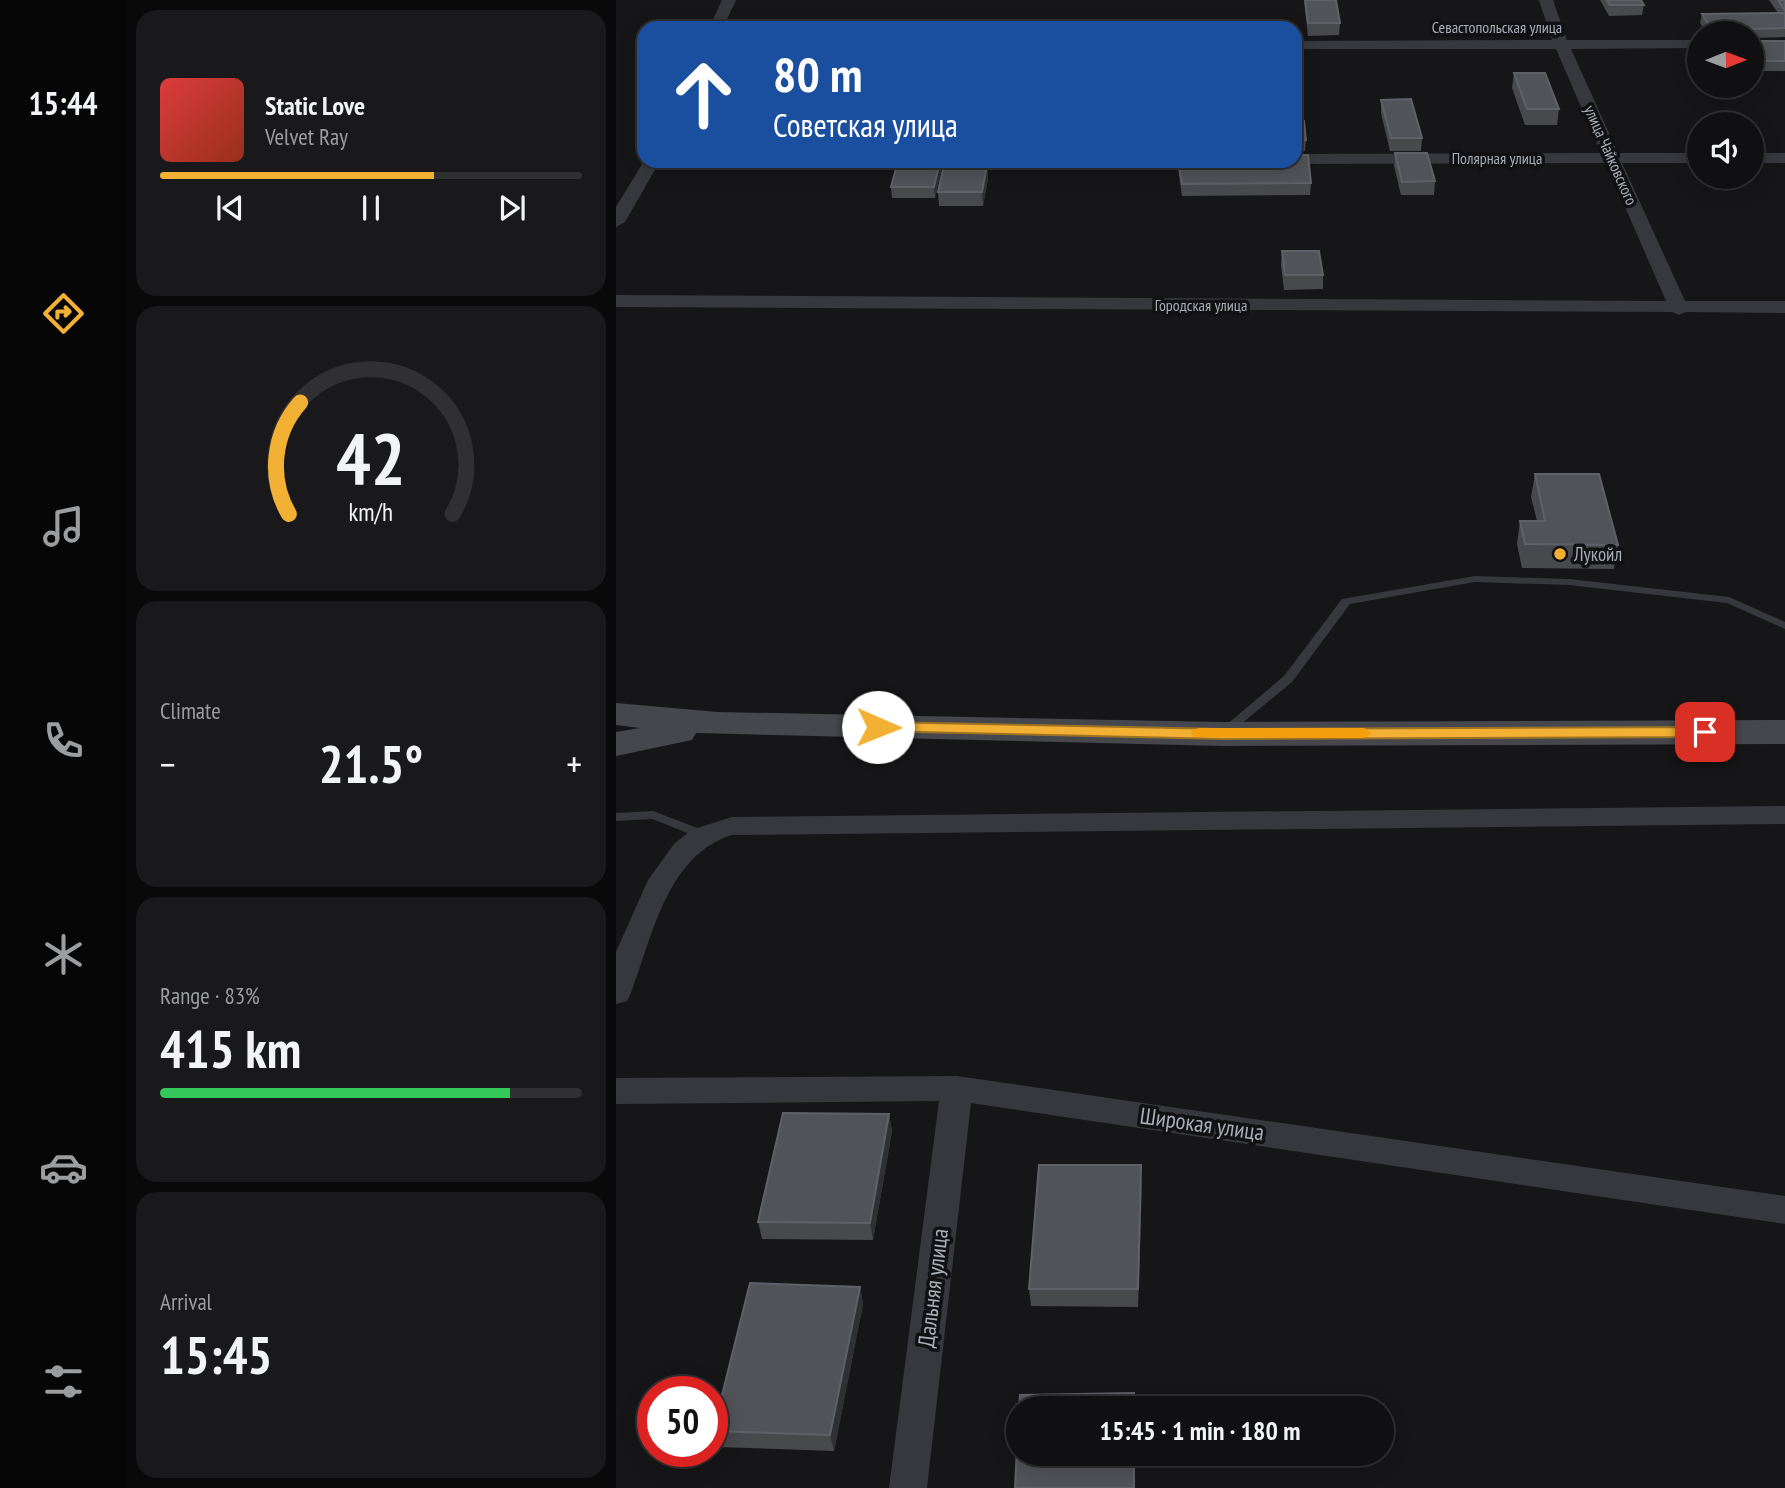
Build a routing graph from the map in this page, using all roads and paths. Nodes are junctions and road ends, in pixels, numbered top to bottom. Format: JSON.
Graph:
{"nodes":[{"id":1,"x":729,"y":0,"type":"edge"},
{"id":2,"x":1546,"y":0,"type":"edge"},
{"id":3,"x":719,"y":21,"type":"edge"},
{"id":4,"x":1561,"y":44,"type":"junction"},
{"id":5,"x":1687,"y":44,"type":"edge"},
{"id":6,"x":1302,"y":45,"type":"edge"},
{"id":7,"x":1613,"y":158,"type":"junction"},
{"id":8,"x":1687,"y":158,"type":"edge"},
{"id":9,"x":1764,"y":158,"type":"edge"},
{"id":10,"x":1785,"y":158,"type":"edge"},
{"id":11,"x":1302,"y":159,"type":"edge"},
{"id":12,"x":648,"y":168,"type":"edge"},
{"id":13,"x":616,"y":222,"type":"edge"},
{"id":14,"x":616,"y":301,"type":"edge"},
{"id":15,"x":1785,"y":307,"type":"edge"},
{"id":16,"x":1679,"y":309,"type":"junction"},
{"id":17,"x":1785,"y":626,"type":"edge"},
{"id":18,"x":616,"y":714,"type":"edge"},
{"id":19,"x":718,"y":724,"type":"junction"},
{"id":20,"x":1785,"y":732,"type":"edge"},
{"id":21,"x":1223,"y":734,"type":"junction"},
{"id":22,"x":616,"y":744,"type":"edge"},
{"id":23,"x":1785,"y":815,"type":"edge"},
{"id":24,"x":616,"y":817,"type":"edge"},
{"id":25,"x":703,"y":835,"type":"junction"},
{"id":26,"x":616,"y":993,"type":"edge"},
{"id":27,"x":957,"y":1088,"type":"junction"},
{"id":28,"x":616,"y":1091,"type":"edge"},
{"id":29,"x":1785,"y":1210,"type":"edge"},
{"id":30,"x":908,"y":1488,"type":"edge"}],
"edges":[{"from":1,"to":3,"type":"street"},
{"from":2,"to":4,"type":"street","name":"улица Чайковского"},
{"from":4,"to":5,"type":"street","name":"Севастопольская улица"},
{"from":4,"to":6,"type":"street","name":"Севастопольская улица"},
{"from":4,"to":7,"type":"street","name":"улица Чайковского"},
{"from":7,"to":8,"type":"street","name":"Полярная улица"},
{"from":7,"to":11,"type":"street","name":"Полярная улица"},
{"from":7,"to":16,"type":"street","name":"улица Чайковского"},
{"from":9,"to":10,"type":"street"},
{"from":12,"to":13,"type":"street"},
{"from":14,"to":16,"type":"street","name":"Городская улица"},
{"from":15,"to":16,"type":"street","name":"Городская улица"},
{"from":17,"to":21,"type":"lane"},
{"from":18,"to":19,"type":"main road"},
{"from":19,"to":21,"type":"main road"},
{"from":19,"to":22,"type":"main road"},
{"from":20,"to":21,"type":"main road"},
{"from":23,"to":25,"type":"street"},
{"from":24,"to":25,"type":"lane"},
{"from":25,"to":26,"type":"street"},
{"from":27,"to":28,"type":"street","name":"Широкая улица"},
{"from":27,"to":29,"type":"street","name":"Широкая улица"},
{"from":27,"to":30,"type":"street","name":"Дальняя улица"}]}
